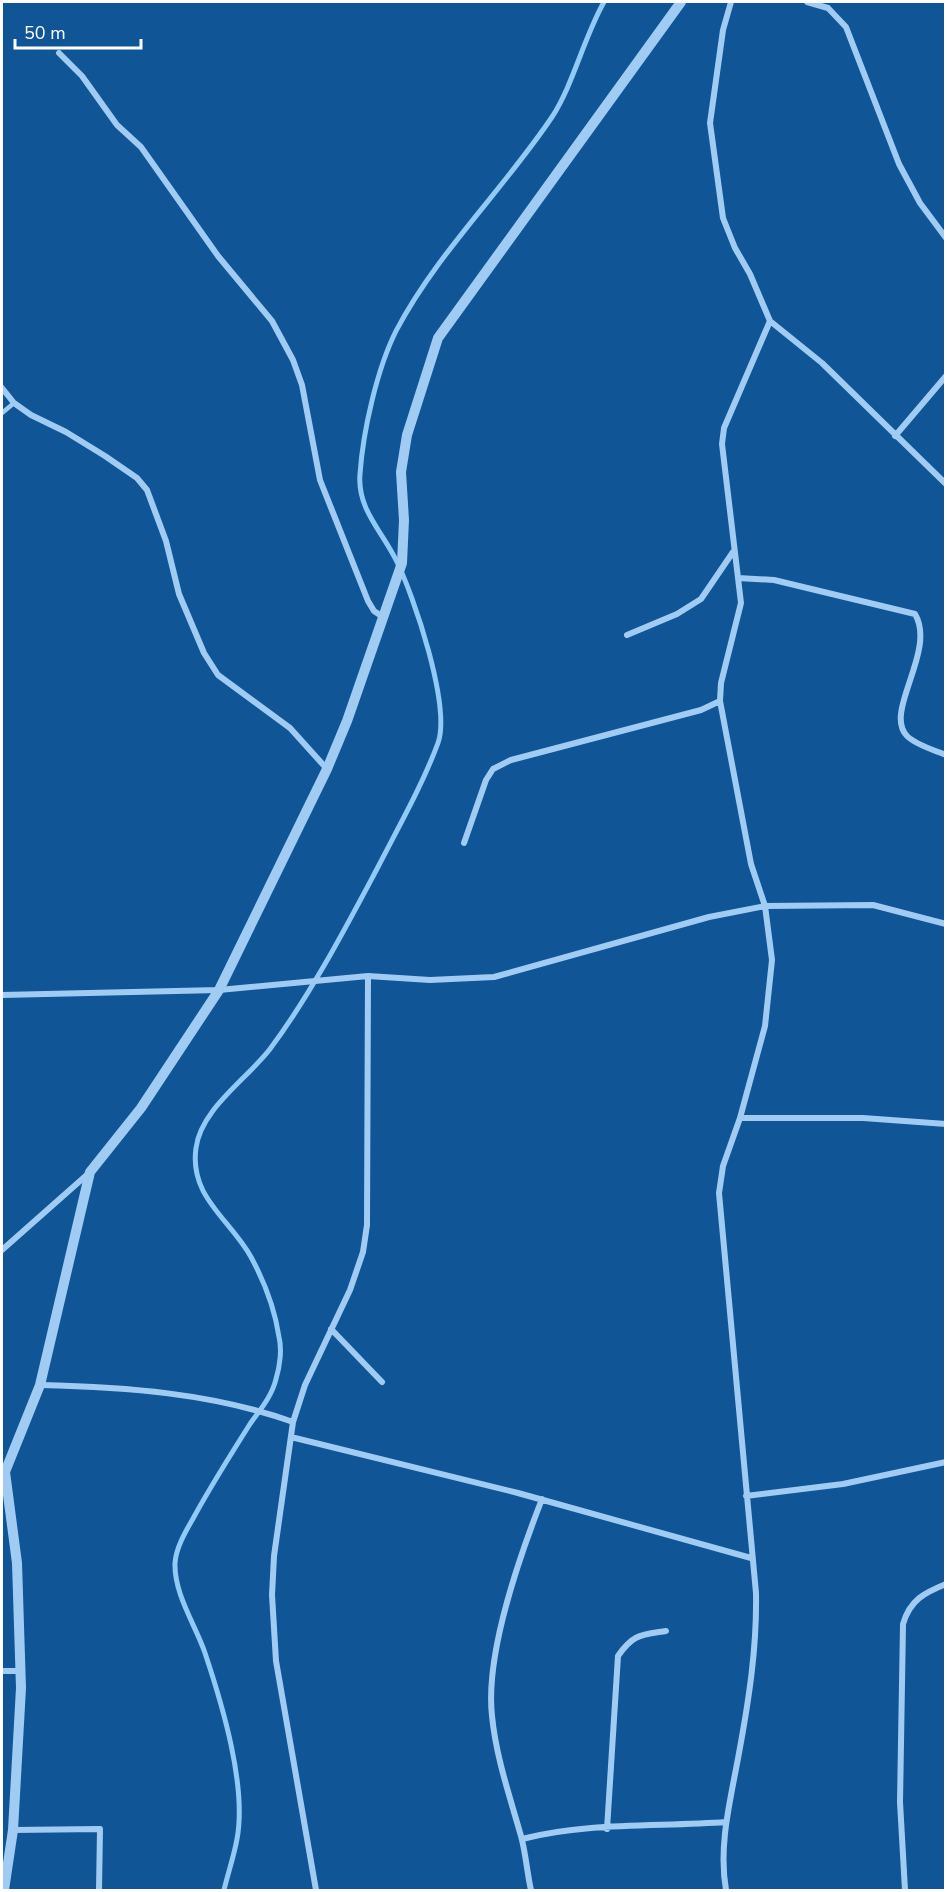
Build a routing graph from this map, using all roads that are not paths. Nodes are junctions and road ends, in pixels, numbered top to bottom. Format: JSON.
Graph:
{"nodes":[{"id":1,"x":681,"y":2,"type":"edge"},
{"id":2,"x":732,"y":2,"type":"edge"},
{"id":3,"x":807,"y":2,"type":"edge"},
{"id":4,"x":59,"y":53,"type":"dead end"},
{"id":5,"x":945,"y":238,"type":"edge"},
{"id":6,"x":770,"y":321,"type":"junction"},
{"id":7,"x":945,"y":376,"type":"edge"},
{"id":8,"x":2,"y":388,"type":"edge"},
{"id":9,"x":14,"y":403,"type":"junction"},
{"id":10,"x":2,"y":413,"type":"edge"},
{"id":11,"x":895,"y":436,"type":"junction"},
{"id":12,"x":945,"y":484,"type":"edge"},
{"id":13,"x":733,"y":552,"type":"junction"},
{"id":14,"x":738,"y":578,"type":"junction"},
{"id":15,"x":383,"y":617,"type":"junction"},
{"id":16,"x":627,"y":635,"type":"dead end"},
{"id":17,"x":720,"y":701,"type":"junction"},
{"id":18,"x":945,"y":755,"type":"edge"},
{"id":19,"x":327,"y":769,"type":"junction"},
{"id":20,"x":464,"y":843,"type":"dead end"},
{"id":21,"x":765,"y":906,"type":"junction"},
{"id":22,"x":945,"y":924,"type":"edge"},
{"id":23,"x":368,"y":976,"type":"junction"},
{"id":24,"x":219,"y":990,"type":"junction"},
{"id":25,"x":2,"y":995,"type":"edge"},
{"id":26,"x":740,"y":1118,"type":"junction"},
{"id":27,"x":945,"y":1124,"type":"edge"},
{"id":28,"x":90,"y":1172,"type":"junction"},
{"id":29,"x":2,"y":1250,"type":"edge"},
{"id":30,"x":331,"y":1329,"type":"junction"},
{"id":31,"x":382,"y":1382,"type":"dead end"},
{"id":32,"x":40,"y":1385,"type":"junction"},
{"id":33,"x":293,"y":1422,"type":"junction"},
{"id":34,"x":291,"y":1437,"type":"junction"},
{"id":35,"x":945,"y":1462,"type":"edge"},
{"id":36,"x":3,"y":1473,"type":"edge"},
{"id":37,"x":746,"y":1496,"type":"junction"},
{"id":38,"x":542,"y":1499,"type":"junction"},
{"id":39,"x":751,"y":1558,"type":"junction"},
{"id":40,"x":945,"y":1584,"type":"edge"},
{"id":41,"x":666,"y":1631,"type":"dead end"},
{"id":42,"x":2,"y":1671,"type":"edge"},
{"id":43,"x":20,"y":1671,"type":"junction"},
{"id":44,"x":726,"y":1822,"type":"junction"},
{"id":45,"x":607,"y":1829,"type":"junction"},
{"id":46,"x":13,"y":1830,"type":"junction"},
{"id":47,"x":522,"y":1839,"type":"junction"},
{"id":48,"x":4,"y":1890,"type":"edge"},
{"id":49,"x":99,"y":1890,"type":"edge"},
{"id":50,"x":316,"y":1890,"type":"edge"},
{"id":51,"x":530,"y":1890,"type":"edge"},
{"id":52,"x":726,"y":1890,"type":"edge"},
{"id":53,"x":905,"y":1890,"type":"edge"}],
"edges":[{"from":1,"to":15,"type":"street"},
{"from":2,"to":6,"type":"street"},
{"from":3,"to":5,"type":"street"},
{"from":4,"to":15,"type":"street"},
{"from":6,"to":11,"type":"street"},
{"from":6,"to":13,"type":"street"},
{"from":7,"to":11,"type":"street"},
{"from":8,"to":9,"type":"street"},
{"from":9,"to":10,"type":"lane"},
{"from":9,"to":19,"type":"street"},
{"from":11,"to":12,"type":"street"},
{"from":13,"to":14,"type":"street"},
{"from":13,"to":16,"type":"street"},
{"from":14,"to":17,"type":"street"},
{"from":14,"to":18,"type":"street"},
{"from":15,"to":19,"type":"street"},
{"from":17,"to":20,"type":"street"},
{"from":17,"to":21,"type":"street"},
{"from":19,"to":24,"type":"street"},
{"from":21,"to":22,"type":"street"},
{"from":21,"to":23,"type":"street"},
{"from":21,"to":26,"type":"street"},
{"from":23,"to":24,"type":"street"},
{"from":23,"to":30,"type":"street"},
{"from":24,"to":25,"type":"street"},
{"from":24,"to":28,"type":"street"},
{"from":26,"to":27,"type":"street"},
{"from":26,"to":37,"type":"street"},
{"from":28,"to":29,"type":"street"},
{"from":28,"to":32,"type":"street"},
{"from":30,"to":31,"type":"street"},
{"from":30,"to":33,"type":"street"},
{"from":32,"to":33,"type":"street"},
{"from":32,"to":36,"type":"street"},
{"from":33,"to":34,"type":"street"},
{"from":34,"to":38,"type":"street"},
{"from":34,"to":50,"type":"street"},
{"from":35,"to":37,"type":"street"},
{"from":36,"to":43,"type":"street"},
{"from":37,"to":39,"type":"street"},
{"from":38,"to":39,"type":"street"},
{"from":38,"to":47,"type":"street"},
{"from":39,"to":44,"type":"street"},
{"from":40,"to":53,"type":"street"},
{"from":41,"to":45,"type":"street"},
{"from":42,"to":43,"type":"street"},
{"from":43,"to":46,"type":"street"},
{"from":44,"to":45,"type":"street"},
{"from":44,"to":52,"type":"street"},
{"from":45,"to":47,"type":"street"},
{"from":46,"to":48,"type":"street"},
{"from":46,"to":49,"type":"street"},
{"from":47,"to":51,"type":"street"}]}
